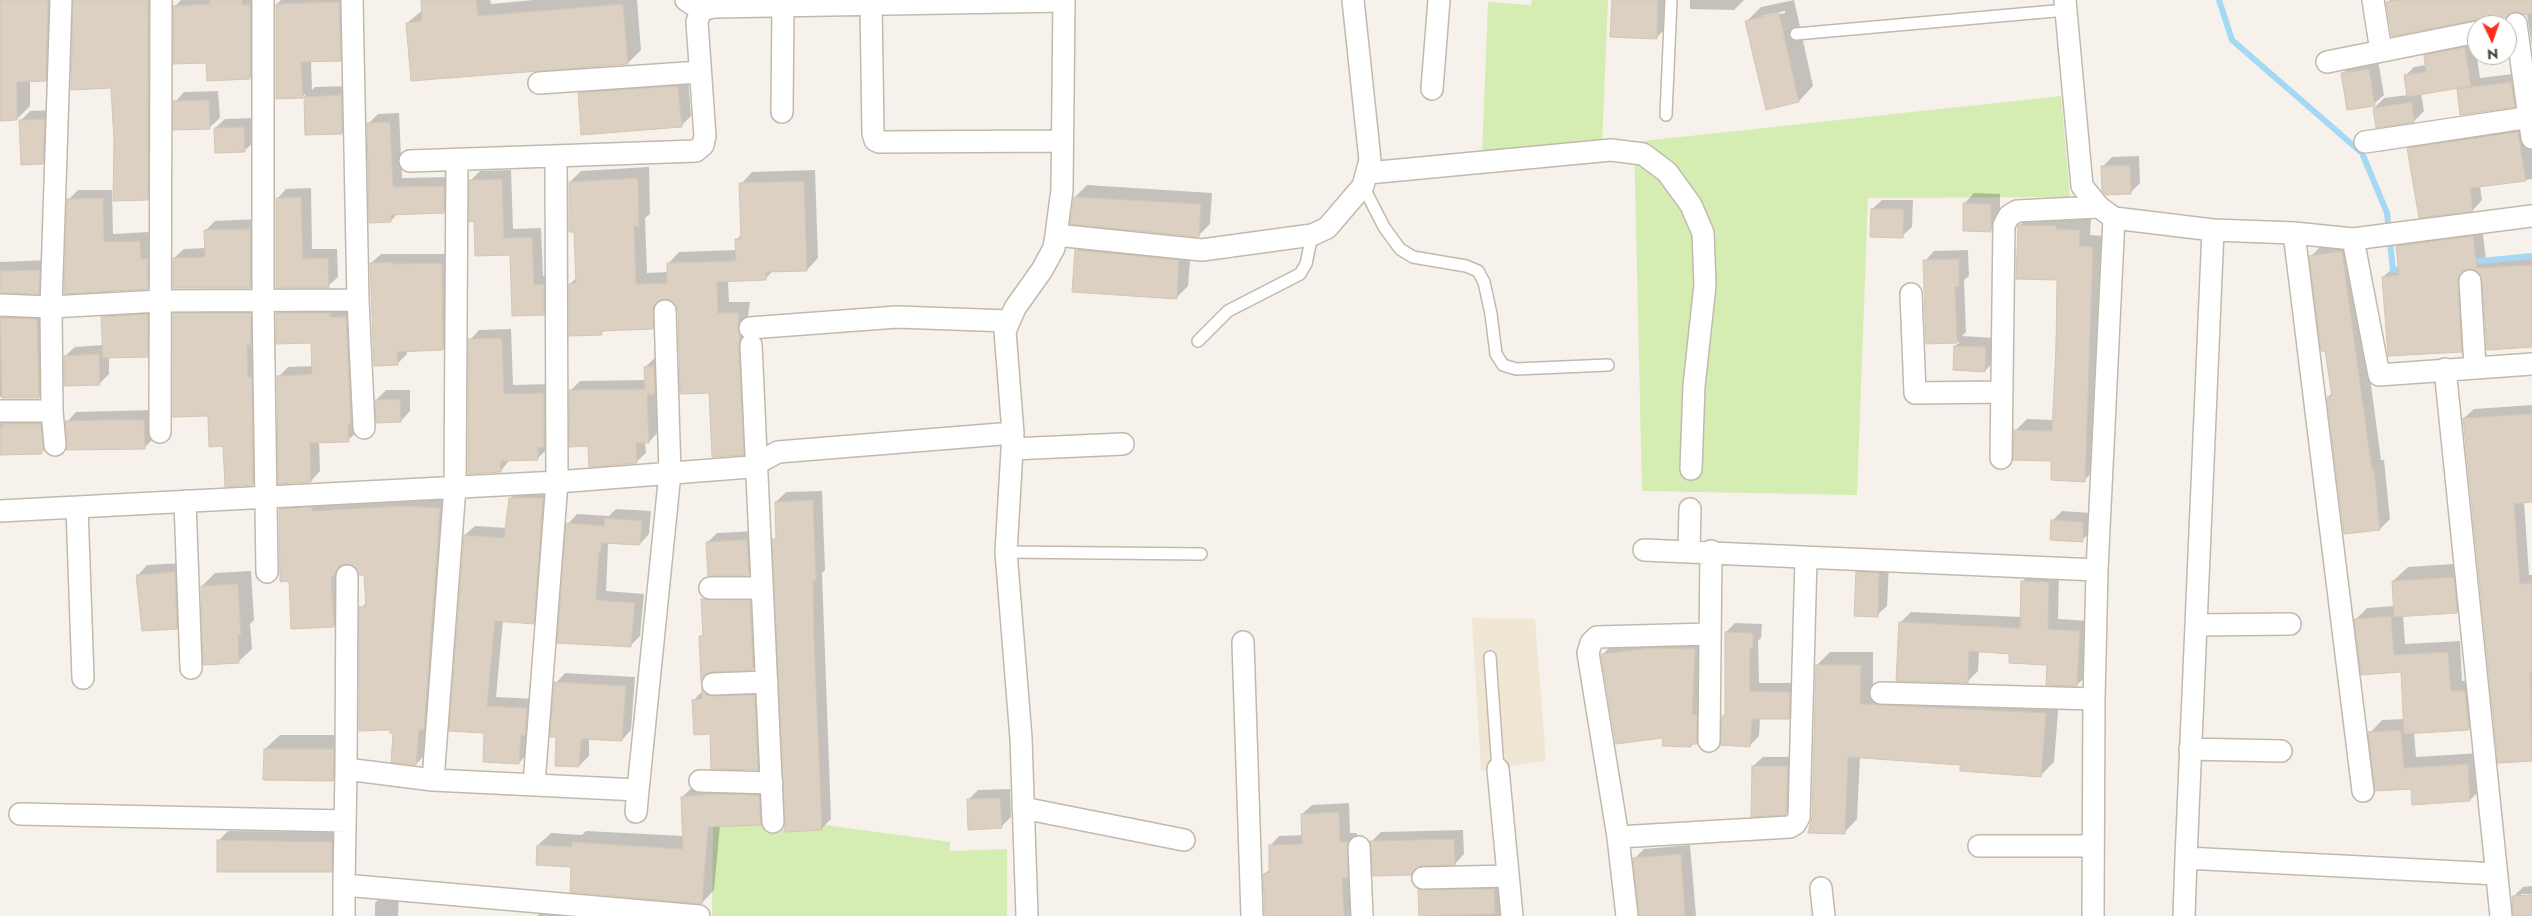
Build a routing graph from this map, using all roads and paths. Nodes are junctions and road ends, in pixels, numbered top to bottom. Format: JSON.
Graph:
{"nodes":[{"id":1,"x":61,"y":0,"type":"edge"},
{"id":2,"x":161,"y":0,"type":"edge"},
{"id":3,"x":263,"y":0,"type":"edge"},
{"id":4,"x":352,"y":0,"type":"edge"},
{"id":5,"x":1064,"y":0,"type":"edge"},
{"id":6,"x":1352,"y":0,"type":"edge"},
{"id":7,"x":1439,"y":0,"type":"edge"},
{"id":8,"x":1671,"y":0,"type":"edge"},
{"id":9,"x":2374,"y":0,"type":"edge"},
{"id":10,"x":880,"y":3,"type":"edge"},
{"id":11,"x":693,"y":5,"type":"edge"},
{"id":12,"x":2066,"y":5,"type":"edge"},
{"id":13,"x":783,"y":6,"type":"junction"},
{"id":14,"x":2518,"y":24,"type":"edge"},
{"id":15,"x":1796,"y":34,"type":"dead end"},
{"id":16,"x":2467,"y":34,"type":"edge"},
{"id":17,"x":2381,"y":51,"type":"junction"},
{"id":18,"x":2327,"y":62,"type":"dead end"},
{"id":19,"x":700,"y":72,"type":"junction"},
{"id":20,"x":540,"y":83,"type":"dead end"},
{"id":21,"x":1432,"y":89,"type":"dead end"},
{"id":22,"x":782,"y":112,"type":"dead end"},
{"id":23,"x":1666,"y":115,"type":"dead end"},
{"id":24,"x":2531,"y":124,"type":"edge"},
{"id":25,"x":1062,"y":141,"type":"junction"},
{"id":26,"x":2365,"y":142,"type":"dead end"},
{"id":27,"x":556,"y":157,"type":"junction"},
{"id":28,"x":410,"y":161,"type":"dead end"},
{"id":29,"x":457,"y":161,"type":"junction"},
{"id":30,"x":1365,"y":179,"type":"junction"},
{"id":31,"x":2106,"y":212,"type":"junction"},
{"id":32,"x":2532,"y":216,"type":"edge"},
{"id":33,"x":2213,"y":230,"type":"junction"},
{"id":34,"x":2294,"y":233,"type":"junction"},
{"id":35,"x":1312,"y":235,"type":"junction"},
{"id":36,"x":1056,"y":236,"type":"junction"},
{"id":37,"x":2353,"y":239,"type":"junction"},
{"id":38,"x":2470,"y":281,"type":"dead end"},
{"id":39,"x":1911,"y":294,"type":"dead end"},
{"id":40,"x":263,"y":299,"type":"junction"},
{"id":41,"x":358,"y":300,"type":"junction"},
{"id":42,"x":160,"y":301,"type":"junction"},
{"id":43,"x":0,"y":305,"type":"edge"},
{"id":44,"x":51,"y":307,"type":"junction"},
{"id":45,"x":665,"y":311,"type":"dead end"},
{"id":46,"x":1009,"y":321,"type":"junction"},
{"id":47,"x":1198,"y":341,"type":"dead end"},
{"id":48,"x":2532,"y":364,"type":"edge"},
{"id":49,"x":1608,"y":365,"type":"dead end"},
{"id":50,"x":2475,"y":367,"type":"junction"},
{"id":51,"x":2445,"y":369,"type":"junction"},
{"id":52,"x":2002,"y":392,"type":"junction"},
{"id":53,"x":0,"y":411,"type":"edge"},
{"id":54,"x":52,"y":411,"type":"junction"},
{"id":55,"x":364,"y":428,"type":"dead end"},
{"id":56,"x":160,"y":432,"type":"dead end"},
{"id":57,"x":1013,"y":441,"type":"junction"},
{"id":58,"x":1123,"y":444,"type":"dead end"},
{"id":59,"x":55,"y":445,"type":"dead end"},
{"id":60,"x":2001,"y":458,"type":"dead end"},
{"id":61,"x":757,"y":464,"type":"junction"},
{"id":62,"x":1691,"y":469,"type":"dead end"},
{"id":63,"x":670,"y":473,"type":"junction"},
{"id":64,"x":557,"y":482,"type":"junction"},
{"id":65,"x":455,"y":487,"type":"junction"},
{"id":66,"x":265,"y":497,"type":"junction"},
{"id":67,"x":185,"y":501,"type":"junction"},
{"id":68,"x":77,"y":507,"type":"junction"},
{"id":69,"x":1690,"y":509,"type":"dead end"},
{"id":70,"x":0,"y":510,"type":"edge"},
{"id":71,"x":1644,"y":550,"type":"dead end"},
{"id":72,"x":1689,"y":550,"type":"junction"},
{"id":73,"x":1712,"y":551,"type":"junction"},
{"id":74,"x":1006,"y":552,"type":"junction"},
{"id":75,"x":1201,"y":554,"type":"dead end"},
{"id":76,"x":1806,"y":558,"type":"junction"},
{"id":77,"x":2097,"y":570,"type":"junction"},
{"id":78,"x":267,"y":572,"type":"dead end"},
{"id":79,"x":347,"y":576,"type":"dead end"},
{"id":80,"x":710,"y":588,"type":"dead end"},
{"id":81,"x":762,"y":588,"type":"junction"},
{"id":82,"x":2290,"y":624,"type":"dead end"},
{"id":83,"x":2196,"y":625,"type":"junction"},
{"id":84,"x":1709,"y":634,"type":"junction"},
{"id":85,"x":1244,"y":642,"type":"dead end"},
{"id":86,"x":1490,"y":657,"type":"dead end"},
{"id":87,"x":191,"y":668,"type":"dead end"},
{"id":88,"x":84,"y":678,"type":"dead end"},
{"id":89,"x":767,"y":682,"type":"junction"},
{"id":90,"x":713,"y":684,"type":"dead end"},
{"id":91,"x":1881,"y":693,"type":"dead end"},
{"id":92,"x":2094,"y":699,"type":"junction"},
{"id":93,"x":1709,"y":741,"type":"dead end"},
{"id":94,"x":2190,"y":749,"type":"junction"},
{"id":95,"x":2281,"y":751,"type":"dead end"},
{"id":96,"x":346,"y":769,"type":"junction"},
{"id":97,"x":1498,"y":769,"type":"joint"},
{"id":98,"x":433,"y":780,"type":"junction"},
{"id":99,"x":700,"y":782,"type":"dead end"},
{"id":100,"x":772,"y":783,"type":"junction"},
{"id":101,"x":534,"y":784,"type":"junction"},
{"id":102,"x":638,"y":790,"type":"junction"},
{"id":103,"x":2363,"y":791,"type":"dead end"},
{"id":104,"x":1024,"y":808,"type":"junction"},
{"id":105,"x":636,"y":812,"type":"dead end"},
{"id":106,"x":20,"y":814,"type":"dead end"},
{"id":107,"x":345,"y":821,"type":"junction"},
{"id":108,"x":773,"y":822,"type":"dead end"},
{"id":109,"x":1618,"y":838,"type":"junction"},
{"id":110,"x":1184,"y":840,"type":"dead end"},
{"id":111,"x":1979,"y":846,"type":"dead end"},
{"id":112,"x":2092,"y":846,"type":"junction"},
{"id":113,"x":1359,"y":847,"type":"dead end"},
{"id":114,"x":2186,"y":858,"type":"junction"},
{"id":115,"x":2497,"y":874,"type":"junction"},
{"id":116,"x":1508,"y":876,"type":"junction"},
{"id":117,"x":1423,"y":878,"type":"dead end"},
{"id":118,"x":344,"y":886,"type":"junction"},
{"id":119,"x":1821,"y":888,"type":"dead end"},
{"id":120,"x":344,"y":916,"type":"edge"},
{"id":121,"x":699,"y":916,"type":"edge"},
{"id":122,"x":1027,"y":916,"type":"edge"},
{"id":123,"x":1252,"y":916,"type":"edge"},
{"id":124,"x":1362,"y":916,"type":"edge"},
{"id":125,"x":1512,"y":916,"type":"edge"},
{"id":126,"x":1627,"y":916,"type":"edge"},
{"id":127,"x":1824,"y":916,"type":"edge"},
{"id":128,"x":2092,"y":916,"type":"edge"},
{"id":129,"x":2184,"y":916,"type":"edge"},
{"id":130,"x":2501,"y":916,"type":"edge"}],
"edges":[{"from":1,"to":44,"type":"street"},
{"from":2,"to":42,"type":"street"},
{"from":3,"to":40,"type":"street"},
{"from":4,"to":41,"type":"street"},
{"from":5,"to":10,"type":"street"},
{"from":5,"to":25,"type":"street"},
{"from":6,"to":30,"type":"street"},
{"from":7,"to":21,"type":"street"},
{"from":8,"to":23,"type":"lane"},
{"from":9,"to":17,"type":"street"},
{"from":10,"to":13,"type":"street"},
{"from":10,"to":25,"type":"street"},
{"from":11,"to":13,"type":"street"},
{"from":11,"to":19,"type":"street"},
{"from":12,"to":15,"type":"lane"},
{"from":12,"to":31,"type":"street"},
{"from":13,"to":22,"type":"street"},
{"from":14,"to":24,"type":"street"},
{"from":16,"to":17,"type":"street"},
{"from":17,"to":18,"type":"street"},
{"from":19,"to":20,"type":"street"},
{"from":19,"to":27,"type":"street"},
{"from":24,"to":26,"type":"street"},
{"from":25,"to":36,"type":"street"},
{"from":27,"to":29,"type":"street"},
{"from":27,"to":64,"type":"street"},
{"from":28,"to":29,"type":"street"},
{"from":29,"to":65,"type":"street"},
{"from":30,"to":35,"type":"street"},
{"from":30,"to":49,"type":"lane"},
{"from":30,"to":62,"type":"street"},
{"from":31,"to":33,"type":"street"},
{"from":31,"to":52,"type":"street"},
{"from":31,"to":77,"type":"street"},
{"from":32,"to":37,"type":"street"},
{"from":33,"to":34,"type":"street"},
{"from":33,"to":83,"type":"street"},
{"from":34,"to":37,"type":"street"},
{"from":34,"to":103,"type":"street"},
{"from":35,"to":36,"type":"street"},
{"from":35,"to":47,"type":"lane"},
{"from":36,"to":46,"type":"street"},
{"from":37,"to":51,"type":"street"},
{"from":38,"to":50,"type":"street"},
{"from":39,"to":52,"type":"street"},
{"from":40,"to":41,"type":"street"},
{"from":40,"to":42,"type":"street"},
{"from":40,"to":66,"type":"street"},
{"from":41,"to":55,"type":"street"},
{"from":42,"to":44,"type":"street"},
{"from":42,"to":56,"type":"street"},
{"from":43,"to":44,"type":"street"},
{"from":44,"to":54,"type":"street"},
{"from":45,"to":63,"type":"street"},
{"from":46,"to":57,"type":"street"},
{"from":46,"to":61,"type":"street"},
{"from":48,"to":50,"type":"street"},
{"from":50,"to":51,"type":"street"},
{"from":51,"to":115,"type":"street"},
{"from":52,"to":60,"type":"street"},
{"from":53,"to":54,"type":"street"},
{"from":54,"to":59,"type":"street"},
{"from":57,"to":58,"type":"street"},
{"from":57,"to":61,"type":"street"},
{"from":57,"to":74,"type":"street"},
{"from":61,"to":63,"type":"street"},
{"from":61,"to":81,"type":"street"},
{"from":63,"to":64,"type":"street"},
{"from":63,"to":102,"type":"street"},
{"from":64,"to":65,"type":"street"},
{"from":64,"to":101,"type":"street"},
{"from":65,"to":66,"type":"street"},
{"from":65,"to":98,"type":"street"},
{"from":66,"to":67,"type":"street"},
{"from":66,"to":78,"type":"street"},
{"from":67,"to":68,"type":"street"},
{"from":67,"to":87,"type":"street"},
{"from":68,"to":70,"type":"street"},
{"from":68,"to":88,"type":"street"},
{"from":69,"to":72,"type":"street"},
{"from":71,"to":72,"type":"street"},
{"from":72,"to":73,"type":"street"},
{"from":73,"to":76,"type":"street"},
{"from":73,"to":84,"type":"street"},
{"from":74,"to":75,"type":"lane"},
{"from":74,"to":104,"type":"street"},
{"from":76,"to":77,"type":"street"},
{"from":76,"to":109,"type":"street"},
{"from":77,"to":92,"type":"street"},
{"from":79,"to":96,"type":"street"},
{"from":80,"to":81,"type":"street"},
{"from":81,"to":89,"type":"street"},
{"from":82,"to":83,"type":"street"},
{"from":83,"to":94,"type":"street"},
{"from":84,"to":93,"type":"street"},
{"from":84,"to":109,"type":"street"},
{"from":85,"to":123,"type":"street"},
{"from":86,"to":97,"type":"lane"},
{"from":89,"to":90,"type":"street"},
{"from":89,"to":100,"type":"street"},
{"from":91,"to":92,"type":"street"},
{"from":92,"to":112,"type":"street"},
{"from":94,"to":95,"type":"street"},
{"from":94,"to":114,"type":"street"},
{"from":96,"to":98,"type":"street"},
{"from":96,"to":107,"type":"street"},
{"from":97,"to":116,"type":"street"},
{"from":98,"to":101,"type":"street"},
{"from":99,"to":100,"type":"street"},
{"from":100,"to":108,"type":"street"},
{"from":101,"to":102,"type":"street"},
{"from":102,"to":105,"type":"street"},
{"from":104,"to":110,"type":"street"},
{"from":104,"to":122,"type":"street"},
{"from":106,"to":107,"type":"street"},
{"from":107,"to":118,"type":"street"},
{"from":109,"to":126,"type":"street"},
{"from":111,"to":112,"type":"street"},
{"from":112,"to":128,"type":"street"},
{"from":113,"to":124,"type":"street"},
{"from":114,"to":115,"type":"street"},
{"from":114,"to":129,"type":"street"},
{"from":115,"to":130,"type":"street"},
{"from":116,"to":117,"type":"street"},
{"from":116,"to":125,"type":"street"},
{"from":118,"to":120,"type":"street"},
{"from":118,"to":121,"type":"street"},
{"from":119,"to":127,"type":"street"}]}
